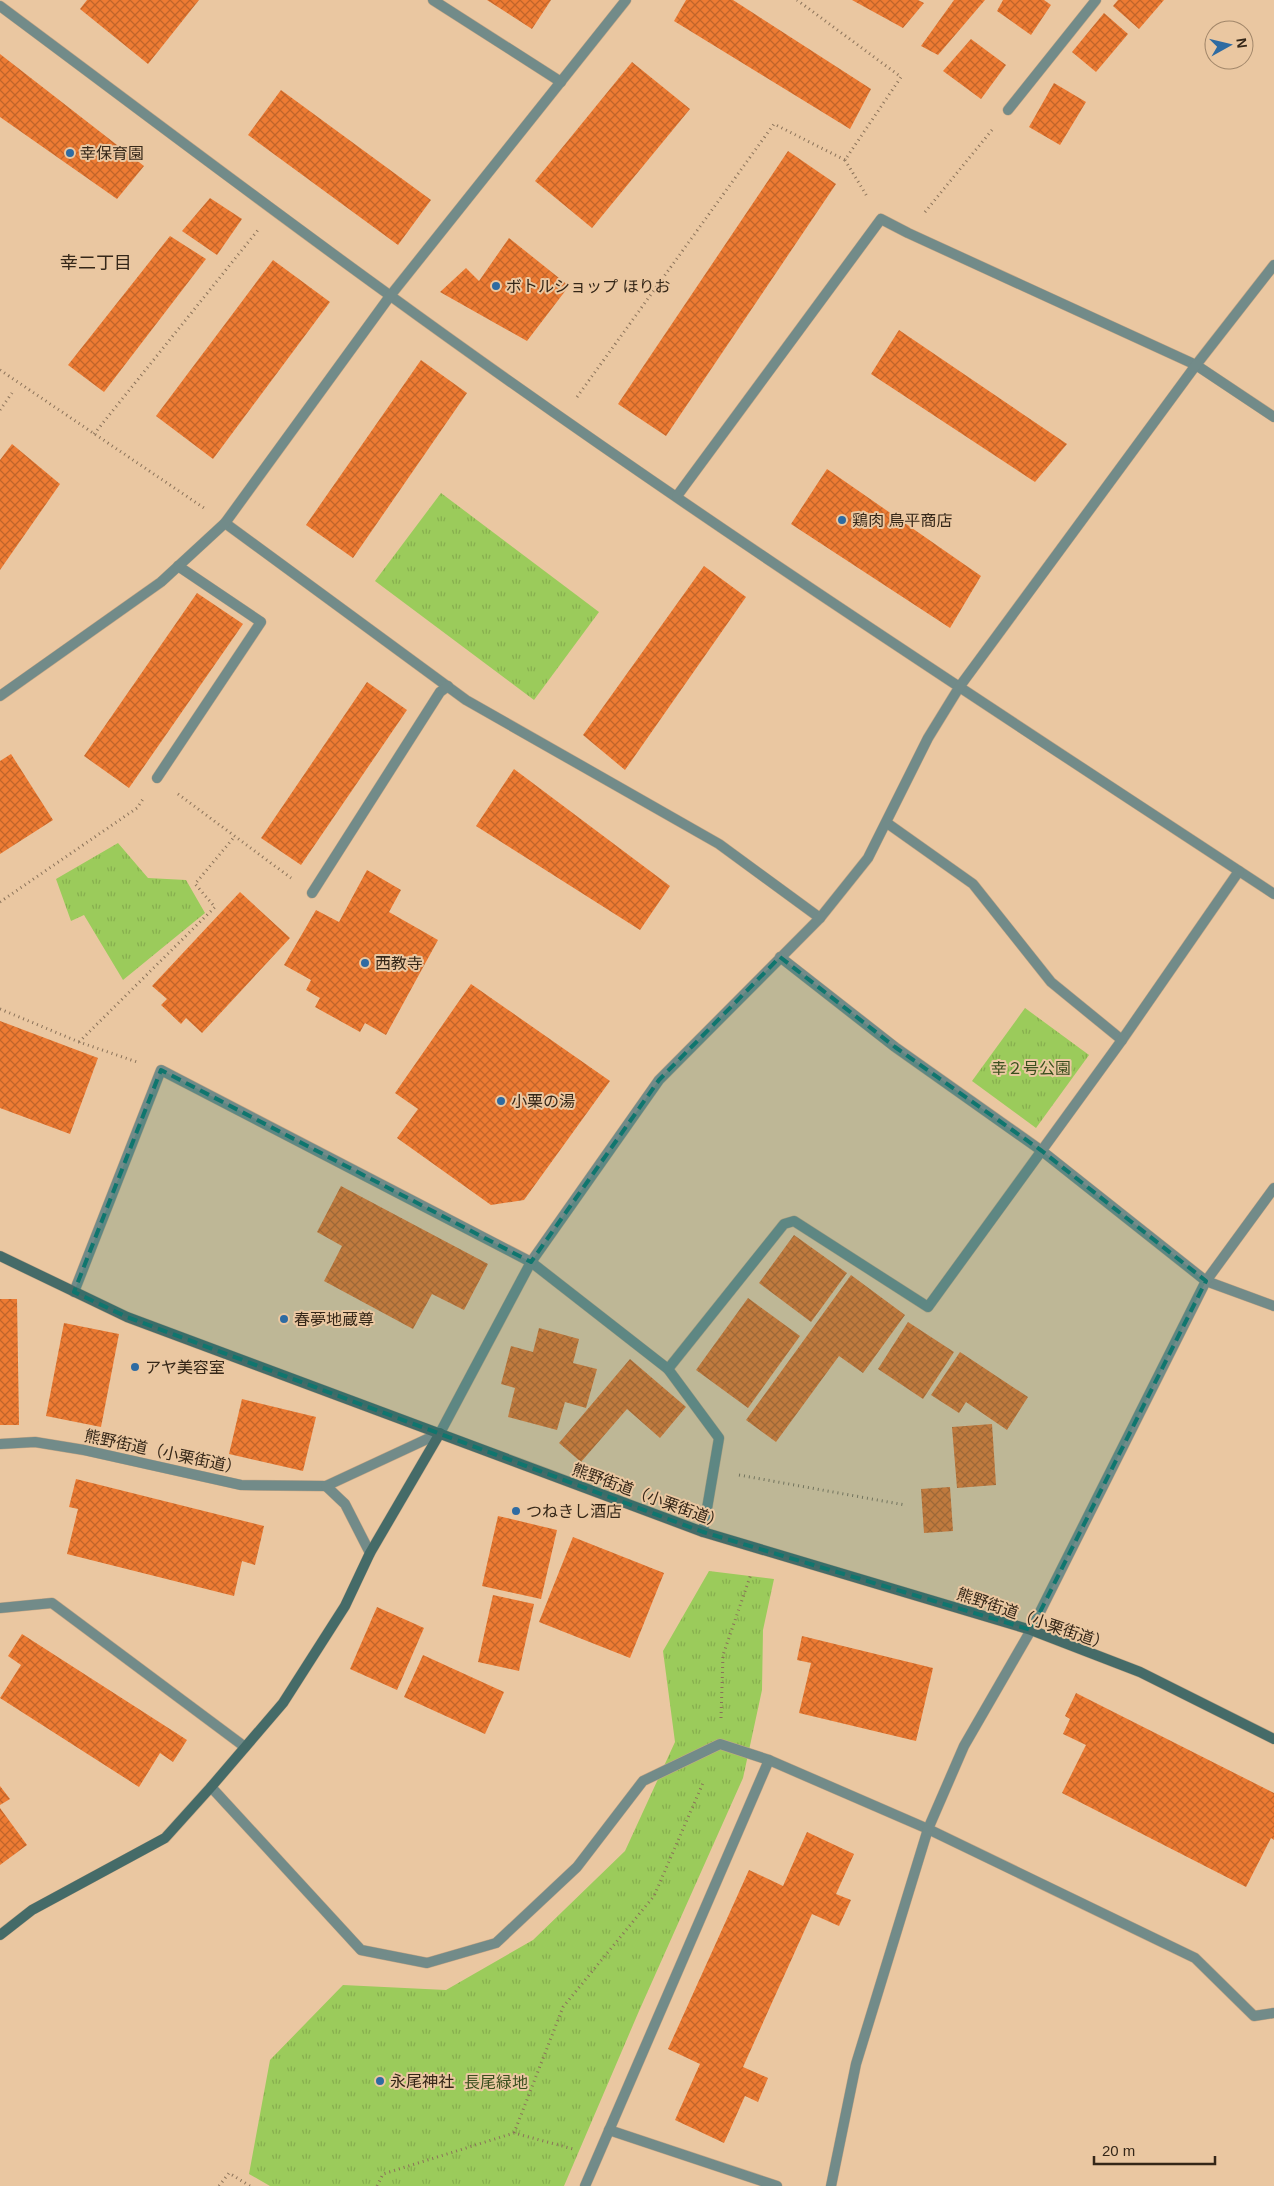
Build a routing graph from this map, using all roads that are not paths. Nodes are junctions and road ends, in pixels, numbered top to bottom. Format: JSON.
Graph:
{"nodes":[{"id":1,"x":433,"y":0,"type":"edge"},
{"id":2,"x":626,"y":0,"type":"edge"},
{"id":3,"x":1096,"y":0,"type":"edge"},
{"id":4,"x":0,"y":6,"type":"edge"},
{"id":5,"x":561,"y":82,"type":"junction"},
{"id":6,"x":1008,"y":110,"type":"road end"},
{"id":7,"x":1274,"y":265,"type":"edge"},
{"id":8,"x":390,"y":296,"type":"junction"},
{"id":9,"x":1196,"y":365,"type":"junction"},
{"id":10,"x":1274,"y":416,"type":"edge"},
{"id":11,"x":677,"y":496,"type":"junction"},
{"id":12,"x":225,"y":523,"type":"junction"},
{"id":13,"x":178,"y":566,"type":"junction"},
{"id":14,"x":448,"y":686,"type":"junction"},
{"id":15,"x":960,"y":686,"type":"junction"},
{"id":16,"x":0,"y":696,"type":"edge"},
{"id":17,"x":157,"y":778,"type":"road end"},
{"id":18,"x":888,"y":822,"type":"junction"},
{"id":19,"x":1239,"y":871,"type":"junction"},
{"id":20,"x":312,"y":893,"type":"road end"},
{"id":21,"x":1274,"y":894,"type":"edge"},
{"id":22,"x":820,"y":918,"type":"junction"},
{"id":23,"x":780,"y":957,"type":"junction"},
{"id":24,"x":1122,"y":1040,"type":"junction"},
{"id":25,"x":1042,"y":1151,"type":"junction"},
{"id":26,"x":1274,"y":1188,"type":"edge"},
{"id":27,"x":0,"y":1256,"type":"edge"},
{"id":28,"x":532,"y":1262,"type":"junction"},
{"id":29,"x":1206,"y":1281,"type":"junction"},
{"id":30,"x":74,"y":1292,"type":"junction"},
{"id":31,"x":1274,"y":1306,"type":"edge"},
{"id":32,"x":668,"y":1369,"type":"junction"},
{"id":33,"x":440,"y":1433,"type":"junction"},
{"id":34,"x":0,"y":1444,"type":"edge"},
{"id":35,"x":326,"y":1486,"type":"junction"},
{"id":36,"x":703,"y":1532,"type":"junction"},
{"id":37,"x":370,"y":1553,"type":"junction"},
{"id":38,"x":0,"y":1608,"type":"edge"},
{"id":39,"x":1031,"y":1630,"type":"junction"},
{"id":40,"x":1274,"y":1739,"type":"edge"},
{"id":41,"x":246,"y":1748,"type":"junction"},
{"id":42,"x":769,"y":1760,"type":"junction"},
{"id":43,"x":211,"y":1787,"type":"junction"},
{"id":44,"x":928,"y":1829,"type":"junction"},
{"id":45,"x":0,"y":1935,"type":"edge"},
{"id":46,"x":1274,"y":2014,"type":"edge"},
{"id":47,"x":609,"y":2130,"type":"junction"},
{"id":48,"x":584,"y":2186,"type":"edge"},
{"id":49,"x":777,"y":2186,"type":"edge"},
{"id":50,"x":831,"y":2186,"type":"edge"}],
"edges":[{"from":1,"to":5,"type":"street"},
{"from":2,"to":5,"type":"street"},
{"from":3,"to":6,"type":"street"},
{"from":4,"to":8,"type":"street"},
{"from":5,"to":8,"type":"street"},
{"from":7,"to":9,"type":"street"},
{"from":8,"to":11,"type":"street"},
{"from":8,"to":12,"type":"street"},
{"from":9,"to":10,"type":"street"},
{"from":9,"to":11,"type":"street"},
{"from":9,"to":15,"type":"street"},
{"from":11,"to":15,"type":"street"},
{"from":12,"to":13,"type":"street"},
{"from":12,"to":14,"type":"street"},
{"from":13,"to":16,"type":"street"},
{"from":13,"to":17,"type":"street"},
{"from":14,"to":20,"type":"street"},
{"from":14,"to":22,"type":"street"},
{"from":15,"to":18,"type":"street"},
{"from":15,"to":19,"type":"street"},
{"from":18,"to":22,"type":"street"},
{"from":18,"to":24,"type":"street"},
{"from":19,"to":21,"type":"street"},
{"from":19,"to":24,"type":"street"},
{"from":22,"to":23,"type":"street"},
{"from":23,"to":25,"type":"street"},
{"from":23,"to":28,"type":"street"},
{"from":24,"to":25,"type":"street"},
{"from":25,"to":29,"type":"street"},
{"from":25,"to":32,"type":"street"},
{"from":26,"to":29,"type":"street"},
{"from":27,"to":30,"type":"street"},
{"from":28,"to":30,"type":"street"},
{"from":28,"to":32,"type":"street"},
{"from":28,"to":33,"type":"street"},
{"from":29,"to":31,"type":"street"},
{"from":29,"to":39,"type":"street"},
{"from":30,"to":33,"type":"street"},
{"from":32,"to":36,"type":"street"},
{"from":33,"to":35,"type":"street","name":"熊野街道（小栗街道）"},
{"from":33,"to":36,"type":"street","name":"熊野街道（小栗街道）"},
{"from":33,"to":37,"type":"street"},
{"from":34,"to":35,"type":"street","name":"熊野街道（小栗街道）"},
{"from":35,"to":37,"type":"street"},
{"from":36,"to":39,"type":"street","name":"熊野街道（小栗街道）"},
{"from":37,"to":41,"type":"street"},
{"from":38,"to":41,"type":"street"},
{"from":39,"to":40,"type":"street","name":"熊野街道（小栗街道）"},
{"from":39,"to":44,"type":"street"},
{"from":41,"to":43,"type":"street"},
{"from":42,"to":43,"type":"street"},
{"from":42,"to":44,"type":"street"},
{"from":42,"to":47,"type":"street"},
{"from":43,"to":45,"type":"street"},
{"from":44,"to":46,"type":"street"},
{"from":44,"to":50,"type":"street"},
{"from":47,"to":48,"type":"street"},
{"from":47,"to":49,"type":"street"}]}
